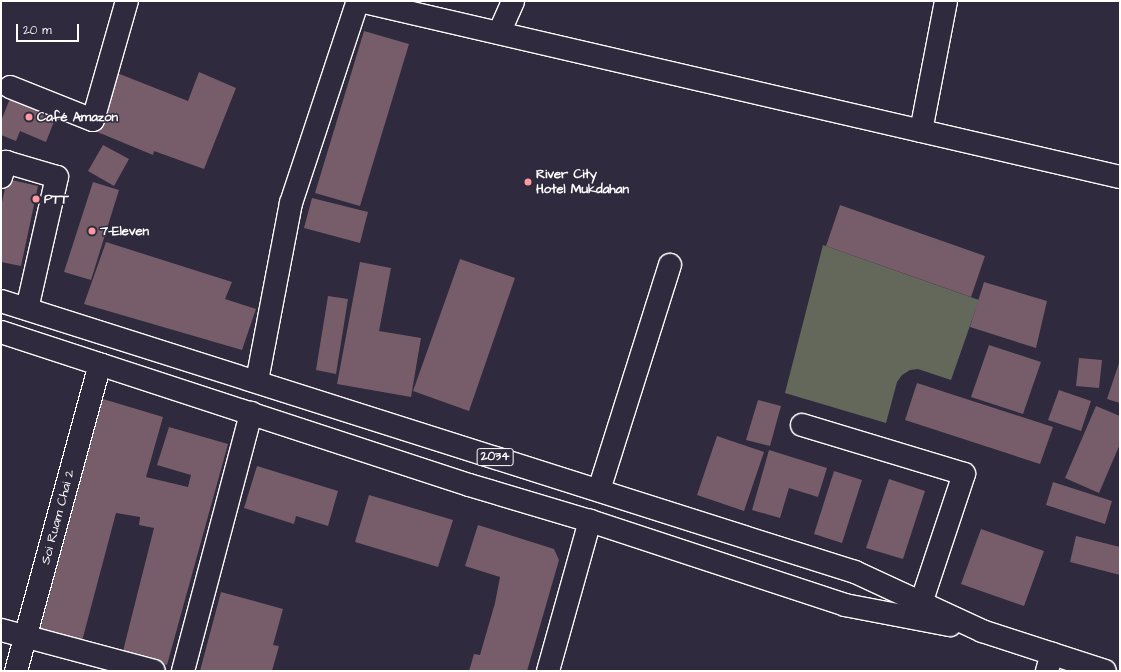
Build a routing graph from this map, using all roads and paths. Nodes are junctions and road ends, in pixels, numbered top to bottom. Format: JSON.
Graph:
{"nodes":[{"id":1,"x":127,"y":1,"type":"edge"},
{"id":2,"x":359,"y":1,"type":"edge"},
{"id":3,"x":513,"y":1,"type":"edge"},
{"id":4,"x":946,"y":1,"type":"edge"},
{"id":5,"x":499,"y":33,"type":"junction"},
{"id":6,"x":10,"y":87,"type":"dead end"},
{"id":7,"x":921,"y":131,"type":"junction"},
{"id":8,"x":1,"y":177,"type":"edge"},
{"id":9,"x":1120,"y":177,"type":"edge"},
{"id":10,"x":670,"y":265,"type":"dead end"},
{"id":11,"x":1,"y":301,"type":"edge"},
{"id":12,"x":27,"y":309,"type":"junction"},
{"id":13,"x":1,"y":332,"type":"edge"},
{"id":14,"x":100,"y":364,"type":"junction"},
{"id":15,"x":257,"y":381,"type":"junction"},
{"id":16,"x":251,"y":413,"type":"junction"},
{"id":17,"x":802,"y":424,"type":"dead end"},
{"id":18,"x":479,"y":452,"type":"junction"},
{"id":19,"x":469,"y":484,"type":"junction"},
{"id":20,"x":599,"y":490,"type":"junction"},
{"id":21,"x":590,"y":521,"type":"junction"},
{"id":22,"x":922,"y":603,"type":"junction"},
{"id":23,"x":1,"y":630,"type":"edge"},
{"id":24,"x":982,"y":631,"type":"junction"},
{"id":25,"x":26,"y":636,"type":"junction"},
{"id":26,"x":1049,"y":663,"type":"edge"},
{"id":27,"x":16,"y":671,"type":"edge"},
{"id":28,"x":154,"y":671,"type":"edge"},
{"id":29,"x":183,"y":671,"type":"edge"},
{"id":30,"x":548,"y":671,"type":"edge"},
{"id":31,"x":1105,"y":671,"type":"edge"}],
"edges":[{"from":1,"to":6,"type":"street"},
{"from":2,"to":5,"type":"street"},
{"from":2,"to":15,"type":"street"},
{"from":3,"to":5,"type":"street"},
{"from":4,"to":7,"type":"street"},
{"from":5,"to":7,"type":"street"},
{"from":7,"to":9,"type":"street"},
{"from":8,"to":12,"type":"street"},
{"from":10,"to":20,"type":"street"},
{"from":11,"to":12,"type":"street","number":"2034"},
{"from":12,"to":15,"type":"street","number":"2034"},
{"from":13,"to":14,"type":"street","number":"2034"},
{"from":14,"to":16,"type":"street","number":"2034"},
{"from":14,"to":25,"type":"street","name":"Soi Ruam Chai 2"},
{"from":15,"to":18,"type":"street","number":"2034"},
{"from":16,"to":19,"type":"street","number":"2034"},
{"from":16,"to":29,"type":"street"},
{"from":17,"to":22,"type":"street"},
{"from":18,"to":19,"type":"street"},
{"from":18,"to":20,"type":"street","number":"2034"},
{"from":19,"to":21,"type":"street","number":"2034"},
{"from":20,"to":22,"type":"street","number":"2034"},
{"from":21,"to":24,"type":"street","number":"2034"},
{"from":21,"to":30,"type":"street"},
{"from":22,"to":24,"type":"street","number":"2034"},
{"from":23,"to":25,"type":"street"},
{"from":24,"to":26,"type":"street"},
{"from":25,"to":27,"type":"street","name":"Soi Ruam Chai 2"},
{"from":25,"to":28,"type":"street"},
{"from":26,"to":31,"type":"street"}]}
